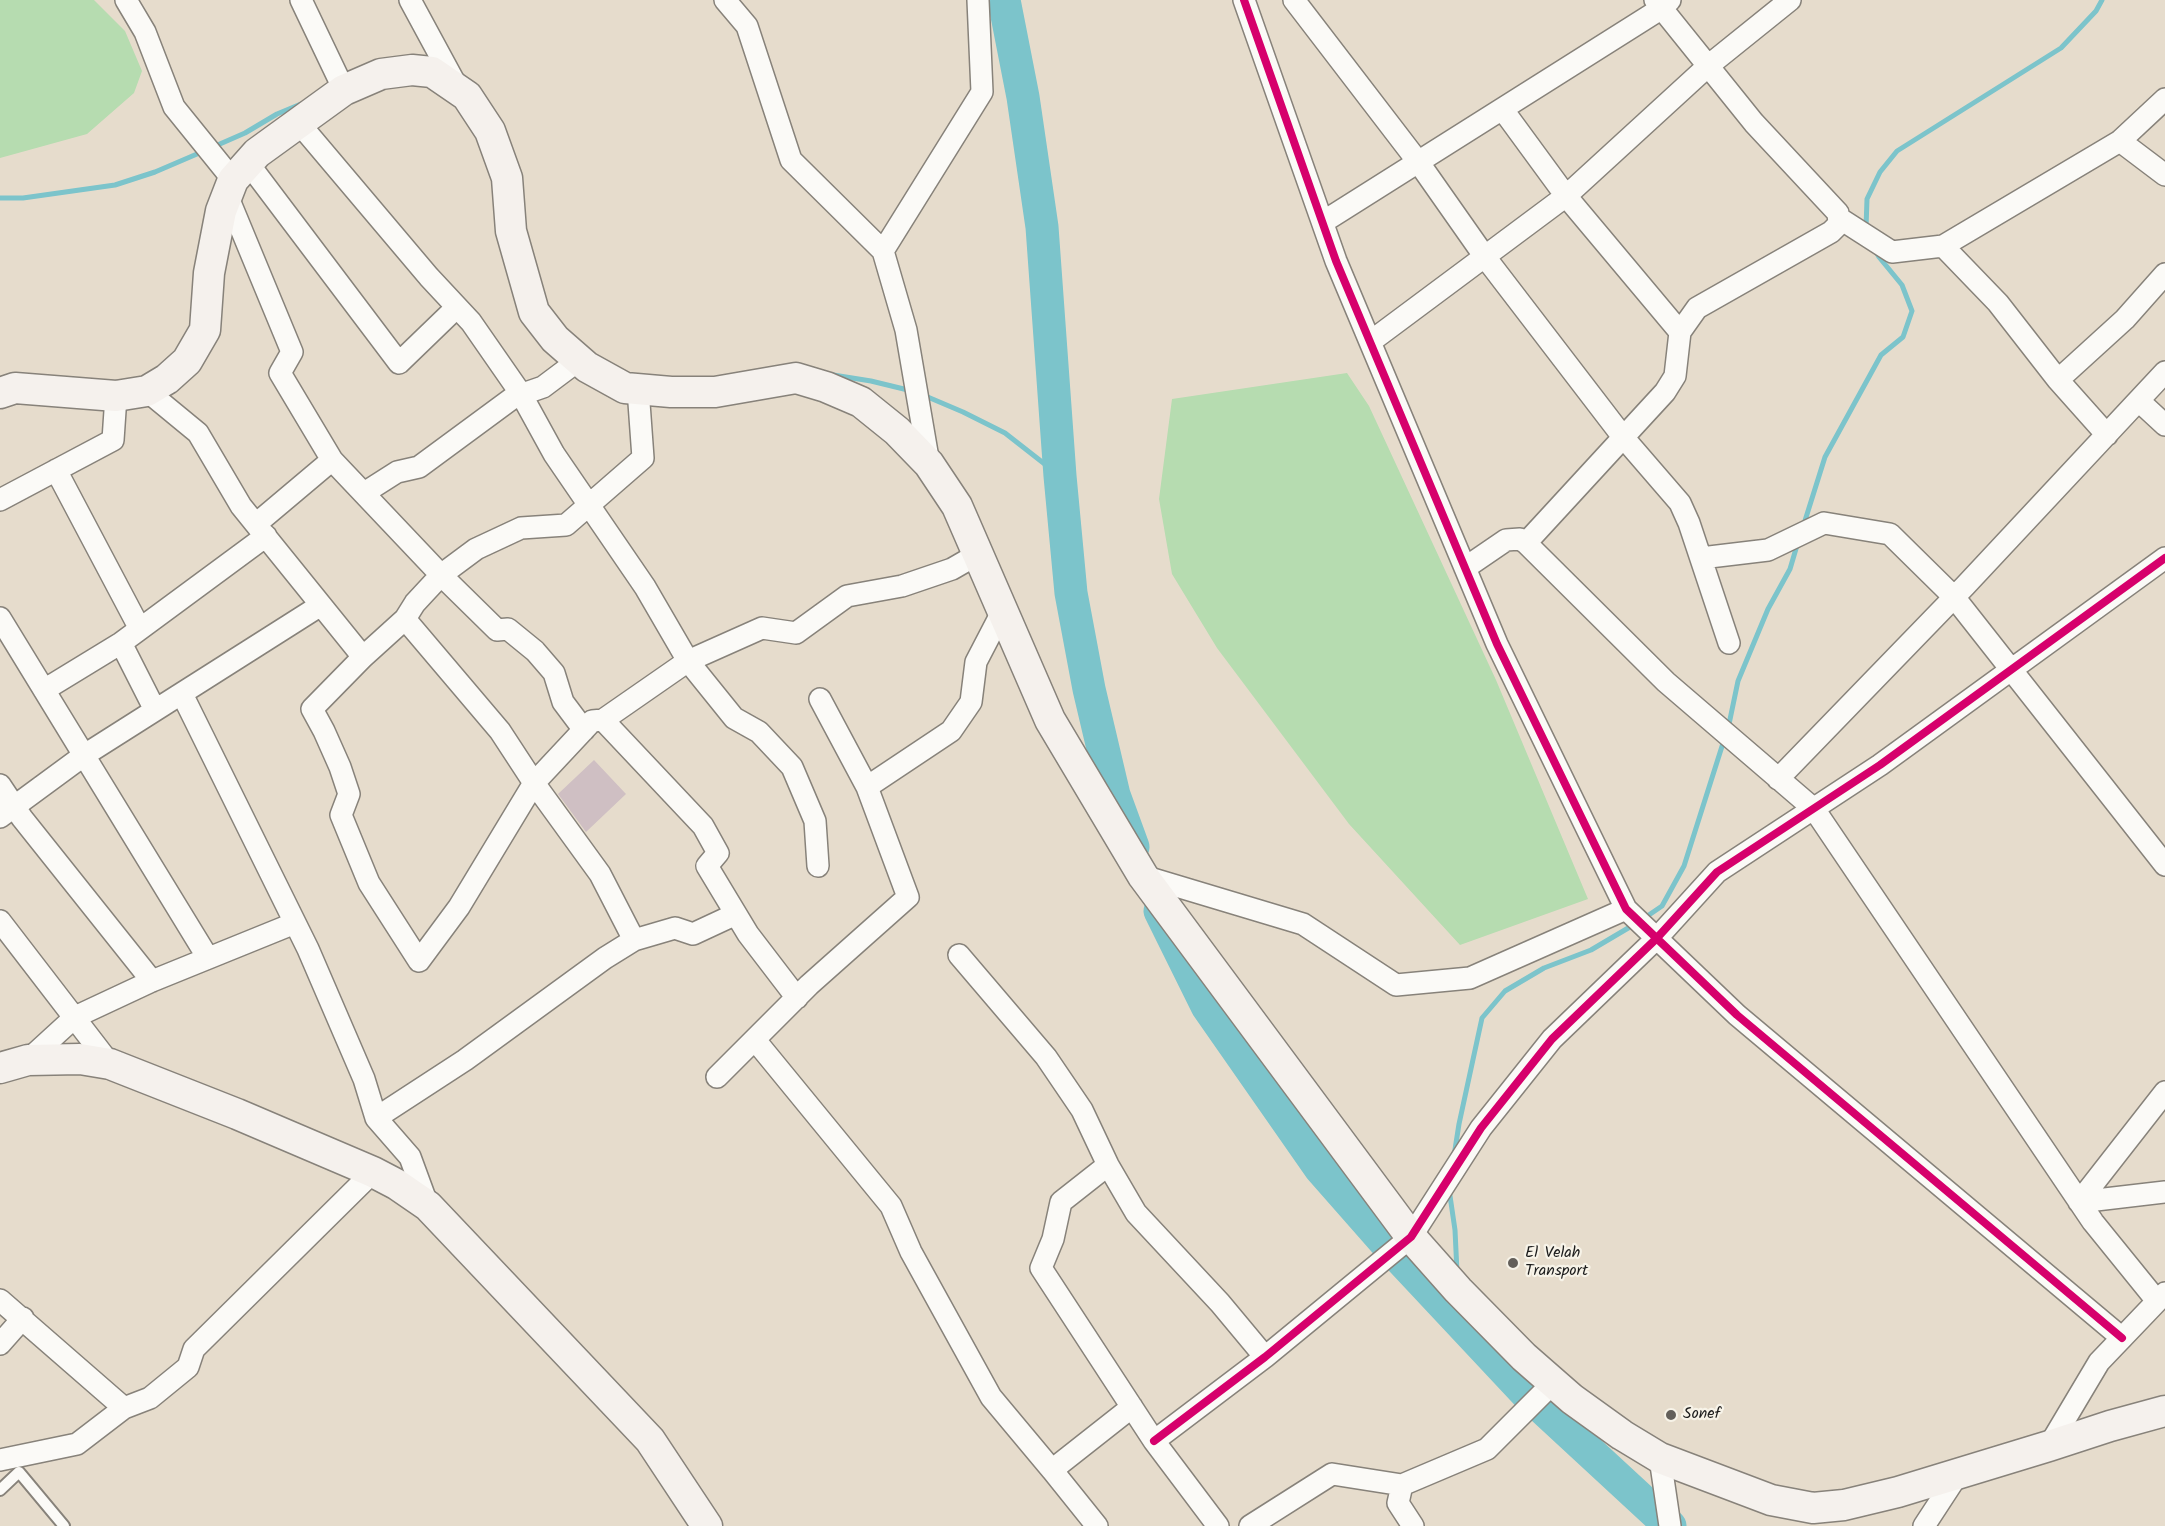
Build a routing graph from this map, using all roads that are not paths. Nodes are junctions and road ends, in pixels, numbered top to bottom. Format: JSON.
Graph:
{"nodes":[{"id":1,"x":126,"y":0,"type":"edge"},
{"id":2,"x":301,"y":0,"type":"edge"},
{"id":3,"x":410,"y":0,"type":"edge"},
{"id":4,"x":725,"y":0,"type":"edge"},
{"id":5,"x":978,"y":0,"type":"edge"},
{"id":6,"x":1244,"y":0,"type":"edge"},
{"id":7,"x":1294,"y":0,"type":"edge"},
{"id":8,"x":1790,"y":0,"type":"edge"},
{"id":9,"x":1662,"y":3,"type":"edge"},
{"id":10,"x":1708,"y":66,"type":"junction"},
{"id":11,"x":344,"y":90,"type":"junction"},
{"id":12,"x":459,"y":91,"type":"junction"},
{"id":13,"x":2165,"y":99,"type":"edge"},
{"id":14,"x":1503,"y":110,"type":"junction"},
{"id":15,"x":298,"y":122,"type":"junction"},
{"id":16,"x":2120,"y":141,"type":"junction"},
{"id":17,"x":1419,"y":163,"type":"junction"},
{"id":18,"x":2165,"y":175,"type":"edge"},
{"id":19,"x":236,"y":180,"type":"junction"},
{"id":20,"x":1566,"y":196,"type":"junction"},
{"id":21,"x":1839,"y":218,"type":"junction"},
{"id":22,"x":1323,"y":222,"type":"junction"},
{"id":23,"x":1943,"y":246,"type":"junction"},
{"id":24,"x":883,"y":251,"type":"junction"},
{"id":25,"x":1485,"y":257,"type":"junction"},
{"id":26,"x":2165,"y":274,"type":"edge"},
{"id":27,"x":457,"y":307,"type":"junction"},
{"id":28,"x":1680,"y":332,"type":"junction"},
{"id":29,"x":1371,"y":342,"type":"junction"},
{"id":30,"x":579,"y":360,"type":"junction"},
{"id":31,"x":2165,"y":372,"type":"edge"},
{"id":32,"x":2058,"y":380,"type":"junction"},
{"id":33,"x":638,"y":389,"type":"junction"},
{"id":34,"x":147,"y":391,"type":"junction"},
{"id":35,"x":0,"y":393,"type":"edge"},
{"id":36,"x":521,"y":394,"type":"junction"},
{"id":37,"x":116,"y":396,"type":"junction"},
{"id":38,"x":2139,"y":401,"type":"junction"},
{"id":39,"x":2165,"y":425,"type":"edge"},
{"id":40,"x":2107,"y":435,"type":"junction"},
{"id":41,"x":1623,"y":437,"type":"junction"},
{"id":42,"x":332,"y":460,"type":"junction"},
{"id":43,"x":929,"y":464,"type":"junction"},
{"id":44,"x":56,"y":470,"type":"junction"},
{"id":45,"x":364,"y":493,"type":"junction"},
{"id":46,"x":0,"y":500,"type":"edge"},
{"id":47,"x":589,"y":505,"type":"junction"},
{"id":48,"x":261,"y":530,"type":"junction"},
{"id":49,"x":1526,"y":543,"type":"junction"},
{"id":50,"x":978,"y":554,"type":"junction"},
{"id":51,"x":1701,"y":558,"type":"junction"},
{"id":52,"x":2165,"y":558,"type":"edge"},
{"id":53,"x":1465,"y":568,"type":"junction"},
{"id":54,"x":441,"y":575,"type":"junction"},
{"id":55,"x":1954,"y":597,"type":"junction"},
{"id":56,"x":321,"y":605,"type":"junction"},
{"id":57,"x":1002,"y":612,"type":"junction"},
{"id":58,"x":0,"y":618,"type":"edge"},
{"id":59,"x":405,"y":619,"type":"junction"},
{"id":60,"x":140,"y":629,"type":"junction"},
{"id":61,"x":122,"y":643,"type":"junction"},
{"id":62,"x":1730,"y":643,"type":"dead end"},
{"id":63,"x":363,"y":657,"type":"junction"},
{"id":64,"x":688,"y":661,"type":"junction"},
{"id":65,"x":2011,"y":669,"type":"junction"},
{"id":66,"x":44,"y":690,"type":"junction"},
{"id":67,"x":182,"y":694,"type":"junction"},
{"id":68,"x":820,"y":699,"type":"dead end"},
{"id":69,"x":155,"y":710,"type":"junction"},
{"id":70,"x":603,"y":720,"type":"junction"},
{"id":71,"x":584,"y":730,"type":"junction"},
{"id":72,"x":83,"y":756,"type":"junction"},
{"id":73,"x":1778,"y":779,"type":"junction"},
{"id":74,"x":534,"y":783,"type":"junction"},
{"id":75,"x":0,"y":785,"type":"edge"},
{"id":76,"x":867,"y":787,"type":"junction"},
{"id":77,"x":1814,"y":809,"type":"junction"},
{"id":78,"x":7,"y":812,"type":"edge"},
{"id":79,"x":2165,"y":865,"type":"edge"},
{"id":80,"x":818,"y":866,"type":"dead end"},
{"id":81,"x":1143,"y":876,"type":"junction"},
{"id":82,"x":1626,"y":909,"type":"junction"},
{"id":83,"x":736,"y":914,"type":"junction"},
{"id":84,"x":0,"y":921,"type":"edge"},
{"id":85,"x":295,"y":923,"type":"junction"},
{"id":86,"x":1657,"y":939,"type":"junction"},
{"id":87,"x":634,"y":940,"type":"junction"},
{"id":88,"x":959,"y":956,"type":"dead end"},
{"id":89,"x":208,"y":958,"type":"junction"},
{"id":90,"x":152,"y":981,"type":"junction"},
{"id":91,"x":797,"y":998,"type":"junction"},
{"id":92,"x":75,"y":1017,"type":"junction"},
{"id":93,"x":755,"y":1040,"type":"junction"},
{"id":94,"x":14,"y":1064,"type":"edge"},
{"id":95,"x":110,"y":1064,"type":"junction"},
{"id":96,"x":717,"y":1077,"type":"dead end"},
{"id":97,"x":2165,"y":1092,"type":"edge"},
{"id":98,"x":376,"y":1118,"type":"junction"},
{"id":99,"x":1108,"y":1165,"type":"junction"},
{"id":100,"x":373,"y":1172,"type":"junction"},
{"id":101,"x":2165,"y":1192,"type":"edge"},
{"id":102,"x":2079,"y":1202,"type":"junction"},
{"id":103,"x":428,"y":1206,"type":"junction"},
{"id":104,"x":1410,"y":1237,"type":"junction"},
{"id":105,"x":2161,"y":1297,"type":"edge"},
{"id":106,"x":0,"y":1300,"type":"edge"},
{"id":107,"x":23,"y":1318,"type":"junction"},
{"id":108,"x":2122,"y":1338,"type":"junction"},
{"id":109,"x":0,"y":1344,"type":"edge"},
{"id":110,"x":1265,"y":1357,"type":"junction"},
{"id":111,"x":1553,"y":1383,"type":"junction"},
{"id":112,"x":1132,"y":1407,"type":"junction"},
{"id":113,"x":124,"y":1408,"type":"junction"},
{"id":114,"x":2165,"y":1411,"type":"edge"},
{"id":115,"x":1154,"y":1441,"type":"junction"},
{"id":116,"x":2049,"y":1446,"type":"junction"},
{"id":117,"x":1660,"y":1458,"type":"junction"},
{"id":118,"x":0,"y":1460,"type":"edge"},
{"id":119,"x":1052,"y":1470,"type":"junction"},
{"id":120,"x":1958,"y":1474,"type":"junction"},
{"id":121,"x":1402,"y":1485,"type":"junction"},
{"id":122,"x":0,"y":1490,"type":"edge"},
{"id":123,"x":64,"y":1526,"type":"edge"},
{"id":124,"x":707,"y":1526,"type":"edge"},
{"id":125,"x":1097,"y":1526,"type":"edge"},
{"id":126,"x":1218,"y":1526,"type":"edge"},
{"id":127,"x":1250,"y":1526,"type":"edge"},
{"id":128,"x":1413,"y":1526,"type":"edge"},
{"id":129,"x":1670,"y":1526,"type":"edge"},
{"id":130,"x":1924,"y":1526,"type":"edge"}],
"edges":[{"from":1,"to":19,"type":"street"},
{"from":2,"to":11,"type":"street"},
{"from":3,"to":12,"type":"street"},
{"from":4,"to":24,"type":"street"},
{"from":5,"to":24,"type":"street"},
{"from":6,"to":22,"type":"street"},
{"from":7,"to":17,"type":"street"},
{"from":8,"to":10,"type":"street"},
{"from":9,"to":10,"type":"street"},
{"from":9,"to":14,"type":"street"},
{"from":10,"to":20,"type":"street"},
{"from":10,"to":21,"type":"street"},
{"from":11,"to":12,"type":"main road"},
{"from":11,"to":15,"type":"main road"},
{"from":12,"to":30,"type":"main road"},
{"from":13,"to":16,"type":"street"},
{"from":14,"to":17,"type":"street"},
{"from":14,"to":20,"type":"street"},
{"from":15,"to":19,"type":"main road"},
{"from":15,"to":27,"type":"street"},
{"from":16,"to":18,"type":"street"},
{"from":16,"to":23,"type":"street"},
{"from":17,"to":22,"type":"street"},
{"from":17,"to":25,"type":"street"},
{"from":19,"to":27,"type":"street"},
{"from":19,"to":34,"type":"main road"},
{"from":19,"to":42,"type":"street"},
{"from":20,"to":25,"type":"street"},
{"from":20,"to":28,"type":"street"},
{"from":21,"to":23,"type":"street"},
{"from":21,"to":28,"type":"street"},
{"from":22,"to":29,"type":"street"},
{"from":23,"to":32,"type":"street"},
{"from":24,"to":43,"type":"street"},
{"from":25,"to":29,"type":"street"},
{"from":25,"to":41,"type":"street"},
{"from":26,"to":32,"type":"street"},
{"from":27,"to":36,"type":"street"},
{"from":28,"to":41,"type":"street"},
{"from":29,"to":53,"type":"street"},
{"from":30,"to":33,"type":"main road"},
{"from":30,"to":36,"type":"street"},
{"from":31,"to":38,"type":"street"},
{"from":32,"to":40,"type":"street"},
{"from":33,"to":43,"type":"main road"},
{"from":33,"to":47,"type":"street"},
{"from":34,"to":37,"type":"main road"},
{"from":34,"to":48,"type":"street"},
{"from":35,"to":37,"type":"main road"},
{"from":36,"to":45,"type":"street"},
{"from":36,"to":47,"type":"street"},
{"from":37,"to":44,"type":"street"},
{"from":38,"to":39,"type":"street"},
{"from":38,"to":40,"type":"street"},
{"from":40,"to":55,"type":"street"},
{"from":41,"to":49,"type":"street"},
{"from":41,"to":51,"type":"street"},
{"from":42,"to":45,"type":"street"},
{"from":42,"to":48,"type":"street"},
{"from":43,"to":50,"type":"main road"},
{"from":44,"to":46,"type":"street"},
{"from":44,"to":60,"type":"street"},
{"from":45,"to":54,"type":"street"},
{"from":47,"to":54,"type":"street"},
{"from":47,"to":64,"type":"street"},
{"from":48,"to":56,"type":"street"},
{"from":48,"to":60,"type":"street"},
{"from":49,"to":53,"type":"street"},
{"from":49,"to":73,"type":"street"},
{"from":50,"to":57,"type":"main road"},
{"from":50,"to":64,"type":"street"},
{"from":51,"to":55,"type":"street"},
{"from":51,"to":62,"type":"street"},
{"from":52,"to":65,"type":"street"},
{"from":53,"to":82,"type":"street"},
{"from":54,"to":59,"type":"street"},
{"from":54,"to":71,"type":"street"},
{"from":55,"to":65,"type":"street"},
{"from":55,"to":73,"type":"street"},
{"from":56,"to":63,"type":"street"},
{"from":56,"to":67,"type":"street"},
{"from":57,"to":76,"type":"street"},
{"from":57,"to":81,"type":"main road"},
{"from":58,"to":66,"type":"street"},
{"from":59,"to":63,"type":"street"},
{"from":59,"to":74,"type":"street"},
{"from":60,"to":61,"type":"street"},
{"from":61,"to":66,"type":"street"},
{"from":61,"to":69,"type":"street"},
{"from":63,"to":74,"type":"street"},
{"from":64,"to":70,"type":"street"},
{"from":64,"to":80,"type":"street"},
{"from":65,"to":77,"type":"street"},
{"from":65,"to":79,"type":"street"},
{"from":66,"to":72,"type":"street"},
{"from":67,"to":69,"type":"street"},
{"from":67,"to":85,"type":"street"},
{"from":68,"to":76,"type":"street"},
{"from":69,"to":72,"type":"street"},
{"from":70,"to":71,"type":"street"},
{"from":70,"to":83,"type":"street"},
{"from":71,"to":74,"type":"street"},
{"from":72,"to":78,"type":"street"},
{"from":72,"to":89,"type":"street"},
{"from":73,"to":77,"type":"street"},
{"from":74,"to":87,"type":"street"},
{"from":75,"to":78,"type":"street"},
{"from":76,"to":91,"type":"street"},
{"from":77,"to":86,"type":"street"},
{"from":77,"to":102,"type":"street"},
{"from":78,"to":90,"type":"street"},
{"from":81,"to":82,"type":"street"},
{"from":81,"to":104,"type":"main road"},
{"from":82,"to":86,"type":"street"},
{"from":83,"to":87,"type":"street"},
{"from":83,"to":91,"type":"street"},
{"from":84,"to":92,"type":"street"},
{"from":85,"to":89,"type":"street"},
{"from":85,"to":98,"type":"street"},
{"from":86,"to":104,"type":"street"},
{"from":86,"to":108,"type":"street"},
{"from":87,"to":98,"type":"street"},
{"from":88,"to":99,"type":"street"},
{"from":89,"to":90,"type":"street"},
{"from":90,"to":92,"type":"street"},
{"from":91,"to":93,"type":"street"},
{"from":92,"to":94,"type":"street"},
{"from":92,"to":95,"type":"street"},
{"from":93,"to":96,"type":"street"},
{"from":93,"to":119,"type":"street"},
{"from":94,"to":95,"type":"main road"},
{"from":95,"to":100,"type":"main road"},
{"from":97,"to":102,"type":"street"},
{"from":98,"to":103,"type":"street"},
{"from":99,"to":110,"type":"street"},
{"from":99,"to":112,"type":"street"},
{"from":100,"to":103,"type":"main road"},
{"from":100,"to":113,"type":"street"},
{"from":101,"to":102,"type":"street"},
{"from":102,"to":105,"type":"street"},
{"from":103,"to":124,"type":"main road"},
{"from":104,"to":110,"type":"street"},
{"from":104,"to":111,"type":"main road"},
{"from":105,"to":108,"type":"street"},
{"from":106,"to":107,"type":"street"},
{"from":107,"to":109,"type":"street"},
{"from":107,"to":113,"type":"street"},
{"from":108,"to":116,"type":"street"},
{"from":110,"to":115,"type":"street"},
{"from":111,"to":117,"type":"main road"},
{"from":111,"to":121,"type":"street"},
{"from":112,"to":115,"type":"street"},
{"from":112,"to":119,"type":"street"},
{"from":113,"to":118,"type":"street"},
{"from":114,"to":116,"type":"main road"},
{"from":115,"to":126,"type":"street"},
{"from":116,"to":120,"type":"main road"},
{"from":117,"to":120,"type":"main road"},
{"from":117,"to":129,"type":"street"},
{"from":119,"to":125,"type":"street"},
{"from":120,"to":130,"type":"street"},
{"from":121,"to":127,"type":"street"},
{"from":121,"to":128,"type":"street"},
{"from":122,"to":123,"type":"lane"}]}
